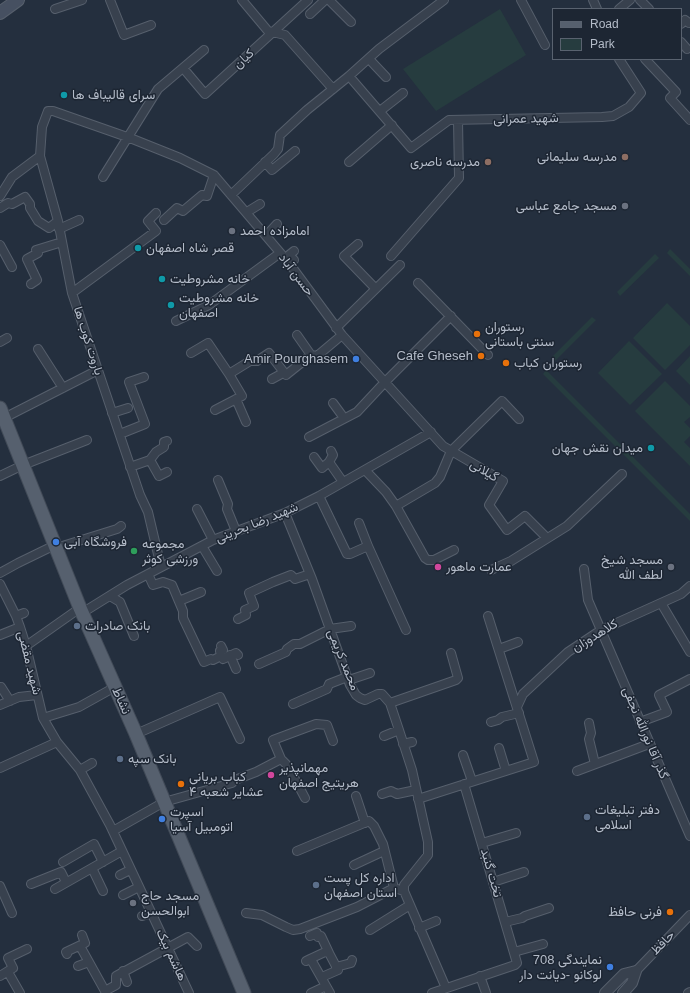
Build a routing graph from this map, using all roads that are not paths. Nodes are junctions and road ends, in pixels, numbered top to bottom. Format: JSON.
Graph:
{"nodes":[{"id":1,"x":82,"y":0,"type":"edge"},
{"id":2,"x":110,"y":0,"type":"edge"},
{"id":3,"x":242,"y":0,"type":"edge"},
{"id":4,"x":308,"y":0,"type":"edge"},
{"id":5,"x":325,"y":0,"type":"edge"},
{"id":6,"x":329,"y":0,"type":"edge"},
{"id":7,"x":444,"y":0,"type":"edge"},
{"id":8,"x":521,"y":0,"type":"edge"},
{"id":9,"x":630,"y":0,"type":"edge"},
{"id":10,"x":640,"y":0,"type":"edge"},
{"id":11,"x":15,"y":1,"type":"edge"},
{"id":12,"x":620,"y":8,"type":"edge"},
{"id":13,"x":648,"y":8,"type":"edge"},
{"id":14,"x":55,"y":9,"type":"dead end"},
{"id":15,"x":0,"y":13,"type":"edge"},
{"id":16,"x":310,"y":14,"type":"dead end"},
{"id":17,"x":351,"y":22,"type":"dead end"},
{"id":18,"x":151,"y":25,"type":"dead end"},
{"id":19,"x":274,"y":32,"type":"junction"},
{"id":20,"x":682,"y":43,"type":"edge"},
{"id":21,"x":545,"y":45,"type":"dead end"},
{"id":22,"x":687,"y":49,"type":"dead end"},
{"id":23,"x":204,"y":50,"type":"dead end"},
{"id":24,"x":368,"y":59,"type":"junction"},
{"id":25,"x":621,"y":60,"type":"edge"},
{"id":26,"x":646,"y":60,"type":"edge"},
{"id":27,"x":183,"y":68,"type":"junction"},
{"id":28,"x":349,"y":76,"type":"junction"},
{"id":29,"x":386,"y":77,"type":"dead end"},
{"id":30,"x":333,"y":89,"type":"junction"},
{"id":31,"x":403,"y":93,"type":"dead end"},
{"id":32,"x":48,"y":111,"type":"joint"},
{"id":33,"x":380,"y":111,"type":"junction"},
{"id":34,"x":458,"y":120,"type":"junction"},
{"id":35,"x":690,"y":120,"type":"edge"},
{"id":36,"x":392,"y":125,"type":"junction"},
{"id":37,"x":127,"y":136,"type":"junction"},
{"id":38,"x":295,"y":151,"type":"dead end"},
{"id":39,"x":40,"y":156,"type":"junction"},
{"id":40,"x":265,"y":162,"type":"junction"},
{"id":41,"x":350,"y":162,"type":"dead end"},
{"id":42,"x":214,"y":175,"type":"junction"},
{"id":43,"x":103,"y":177,"type":"dead end"},
{"id":44,"x":46,"y":178,"type":"junction"},
{"id":45,"x":54,"y":184,"type":"dead end"},
{"id":46,"x":2,"y":192,"type":"edge"},
{"id":47,"x":231,"y":195,"type":"junction"},
{"id":48,"x":260,"y":204,"type":"dead end"},
{"id":49,"x":0,"y":208,"type":"edge"},
{"id":50,"x":247,"y":212,"type":"junction"},
{"id":51,"x":156,"y":213,"type":"dead end"},
{"id":52,"x":79,"y":220,"type":"dead end"},
{"id":53,"x":164,"y":220,"type":"dead end"},
{"id":54,"x":277,"y":224,"type":"dead end"},
{"id":55,"x":59,"y":225,"type":"junction"},
{"id":56,"x":266,"y":236,"type":"junction"},
{"id":57,"x":62,"y":242,"type":"junction"},
{"id":58,"x":358,"y":244,"type":"dead end"},
{"id":59,"x":0,"y":245,"type":"edge"},
{"id":60,"x":294,"y":251,"type":"dead end"},
{"id":61,"x":280,"y":253,"type":"junction"},
{"id":62,"x":391,"y":256,"type":"dead end"},
{"id":63,"x":3,"y":258,"type":"edge"},
{"id":64,"x":289,"y":263,"type":"junction"},
{"id":65,"x":400,"y":265,"type":"dead end"},
{"id":66,"x":12,"y":267,"type":"dead end"},
{"id":67,"x":418,"y":283,"type":"dead end"},
{"id":68,"x":31,"y":284,"type":"dead end"},
{"id":69,"x":375,"y":288,"type":"junction"},
{"id":70,"x":72,"y":293,"type":"junction"},
{"id":71,"x":451,"y":316,"type":"junction"},
{"id":72,"x":176,"y":321,"type":"dead end"},
{"id":73,"x":336,"y":328,"type":"junction"},
{"id":74,"x":297,"y":335,"type":"dead end"},
{"id":75,"x":342,"y":335,"type":"junction"},
{"id":76,"x":38,"y":349,"type":"dead end"},
{"id":77,"x":191,"y":353,"type":"dead end"},
{"id":78,"x":311,"y":355,"type":"junction"},
{"id":79,"x":488,"y":355,"type":"dead end"},
{"id":80,"x":98,"y":370,"type":"junction"},
{"id":81,"x":283,"y":373,"type":"junction"},
{"id":82,"x":229,"y":374,"type":"junction"},
{"id":83,"x":144,"y":377,"type":"dead end"},
{"id":84,"x":272,"y":379,"type":"dead end"},
{"id":85,"x":385,"y":382,"type":"junction"},
{"id":86,"x":63,"y":388,"type":"junction"},
{"id":87,"x":236,"y":399,"type":"junction"},
{"id":88,"x":333,"y":403,"type":"dead end"},
{"id":89,"x":128,"y":408,"type":"dead end"},
{"id":90,"x":215,"y":410,"type":"dead end"},
{"id":91,"x":2,"y":413,"type":"edge"},
{"id":92,"x":112,"y":413,"type":"junction"},
{"id":93,"x":344,"y":418,"type":"junction"},
{"id":94,"x":519,"y":418,"type":"dead end"},
{"id":95,"x":246,"y":422,"type":"dead end"},
{"id":96,"x":431,"y":432,"type":"junction"},
{"id":97,"x":120,"y":434,"type":"junction"},
{"id":98,"x":309,"y":436,"type":"dead end"},
{"id":99,"x":87,"y":440,"type":"dead end"},
{"id":100,"x":168,"y":440,"type":"dead end"},
{"id":101,"x":330,"y":451,"type":"dead end"},
{"id":102,"x":451,"y":451,"type":"junction"},
{"id":103,"x":314,"y":457,"type":"dead end"},
{"id":104,"x":150,"y":460,"type":"junction"},
{"id":105,"x":329,"y":462,"type":"junction"},
{"id":106,"x":23,"y":465,"type":"junction"},
{"id":107,"x":130,"y":467,"type":"junction"},
{"id":108,"x":365,"y":470,"type":"junction"},
{"id":109,"x":167,"y":472,"type":"dead end"},
{"id":110,"x":622,"y":474,"type":"dead end"},
{"id":111,"x":0,"y":476,"type":"edge"},
{"id":112,"x":218,"y":480,"type":"dead end"},
{"id":113,"x":343,"y":482,"type":"junction"},
{"id":114,"x":319,"y":496,"type":"junction"},
{"id":115,"x":396,"y":506,"type":"junction"},
{"id":116,"x":197,"y":509,"type":"dead end"},
{"id":117,"x":285,"y":513,"type":"junction"},
{"id":118,"x":359,"y":522,"type":"dead end"},
{"id":119,"x":121,"y":526,"type":"dead end"},
{"id":120,"x":236,"y":531,"type":"junction"},
{"id":121,"x":547,"y":538,"type":"junction"},
{"id":122,"x":213,"y":540,"type":"junction"},
{"id":123,"x":202,"y":546,"type":"junction"},
{"id":124,"x":368,"y":546,"type":"junction"},
{"id":125,"x":56,"y":547,"type":"junction"},
{"id":126,"x":454,"y":550,"type":"dead end"},
{"id":127,"x":161,"y":567,"type":"junction"},
{"id":128,"x":584,"y":569,"type":"dead end"},
{"id":129,"x":491,"y":570,"type":"dead end"},
{"id":130,"x":217,"y":571,"type":"dead end"},
{"id":131,"x":0,"y":573,"type":"edge"},
{"id":132,"x":148,"y":574,"type":"junction"},
{"id":133,"x":310,"y":574,"type":"junction"},
{"id":134,"x":0,"y":584,"type":"edge"},
{"id":135,"x":690,"y":586,"type":"edge"},
{"id":136,"x":201,"y":592,"type":"dead end"},
{"id":137,"x":110,"y":596,"type":"junction"},
{"id":138,"x":179,"y":601,"type":"junction"},
{"id":139,"x":661,"y":603,"type":"junction"},
{"id":140,"x":81,"y":610,"type":"junction"},
{"id":141,"x":488,"y":616,"type":"dead end"},
{"id":142,"x":238,"y":619,"type":"dead end"},
{"id":143,"x":351,"y":626,"type":"dead end"},
{"id":144,"x":20,"y":627,"type":"junction"},
{"id":145,"x":330,"y":629,"type":"junction"},
{"id":146,"x":406,"y":630,"type":"dead end"},
{"id":147,"x":601,"y":630,"type":"junction"},
{"id":148,"x":0,"y":635,"type":"edge"},
{"id":149,"x":134,"y":636,"type":"dead end"},
{"id":150,"x":518,"y":642,"type":"dead end"},
{"id":151,"x":26,"y":646,"type":"junction"},
{"id":152,"x":221,"y":646,"type":"dead end"},
{"id":153,"x":498,"y":650,"type":"junction"},
{"id":154,"x":690,"y":652,"type":"edge"},
{"id":155,"x":451,"y":653,"type":"dead end"},
{"id":156,"x":221,"y":656,"type":"junction"},
{"id":157,"x":259,"y":664,"type":"dead end"},
{"id":158,"x":236,"y":669,"type":"dead end"},
{"id":159,"x":370,"y":673,"type":"dead end"},
{"id":160,"x":348,"y":678,"type":"junction"},
{"id":161,"x":690,"y":679,"type":"edge"},
{"id":162,"x":115,"y":686,"type":"junction"},
{"id":163,"x":1,"y":687,"type":"dead end"},
{"id":164,"x":37,"y":695,"type":"junction"},
{"id":165,"x":10,"y":701,"type":"junction"},
{"id":166,"x":390,"y":703,"type":"junction"},
{"id":167,"x":293,"y":704,"type":"dead end"},
{"id":168,"x":0,"y":705,"type":"edge"},
{"id":169,"x":518,"y":710,"type":"junction"},
{"id":170,"x":44,"y":718,"type":"junction"},
{"id":171,"x":491,"y":722,"type":"dead end"},
{"id":172,"x":640,"y":722,"type":"junction"},
{"id":173,"x":589,"y":723,"type":"dead end"},
{"id":174,"x":399,"y":730,"type":"junction"},
{"id":175,"x":136,"y":734,"type":"junction"},
{"id":176,"x":384,"y":736,"type":"dead end"},
{"id":177,"x":240,"y":739,"type":"dead end"},
{"id":178,"x":333,"y":741,"type":"dead end"},
{"id":179,"x":57,"y":742,"type":"junction"},
{"id":180,"x":412,"y":742,"type":"dead end"},
{"id":181,"x":403,"y":744,"type":"junction"},
{"id":182,"x":649,"y":744,"type":"junction"},
{"id":183,"x":499,"y":748,"type":"dead end"},
{"id":184,"x":463,"y":755,"type":"dead end"},
{"id":185,"x":281,"y":759,"type":"junction"},
{"id":186,"x":92,"y":763,"type":"dead end"},
{"id":187,"x":595,"y":764,"type":"junction"},
{"id":188,"x":0,"y":768,"type":"edge"},
{"id":189,"x":80,"y":770,"type":"junction"},
{"id":190,"x":577,"y":770,"type":"dead end"},
{"id":191,"x":506,"y":771,"type":"junction"},
{"id":192,"x":468,"y":783,"type":"junction"},
{"id":193,"x":416,"y":790,"type":"junction"},
{"id":194,"x":382,"y":794,"type":"dead end"},
{"id":195,"x":356,"y":796,"type":"dead end"},
{"id":196,"x":305,"y":798,"type":"dead end"},
{"id":197,"x":418,"y":799,"type":"junction"},
{"id":198,"x":164,"y":802,"type":"junction"},
{"id":199,"x":367,"y":822,"type":"junction"},
{"id":200,"x":113,"y":831,"type":"junction"},
{"id":201,"x":516,"y":833,"type":"dead end"},
{"id":202,"x":690,"y":836,"type":"edge"},
{"id":203,"x":482,"y":843,"type":"junction"},
{"id":204,"x":122,"y":851,"type":"junction"},
{"id":205,"x":297,"y":851,"type":"dead end"},
{"id":206,"x":384,"y":851,"type":"junction"},
{"id":207,"x":63,"y":862,"type":"dead end"},
{"id":208,"x":103,"y":862,"type":"junction"},
{"id":209,"x":354,"y":865,"type":"dead end"},
{"id":210,"x":92,"y":868,"type":"junction"},
{"id":211,"x":130,"y":870,"type":"junction"},
{"id":212,"x":524,"y":872,"type":"dead end"},
{"id":213,"x":120,"y":875,"type":"dead end"},
{"id":214,"x":66,"y":882,"type":"junction"},
{"id":215,"x":493,"y":882,"type":"junction"},
{"id":216,"x":31,"y":884,"type":"dead end"},
{"id":217,"x":0,"y":886,"type":"edge"},
{"id":218,"x":139,"y":887,"type":"junction"},
{"id":219,"x":394,"y":888,"type":"junction"},
{"id":220,"x":55,"y":889,"type":"dead end"},
{"id":221,"x":103,"y":891,"type":"dead end"},
{"id":222,"x":404,"y":891,"type":"junction"},
{"id":223,"x":123,"y":895,"type":"dead end"},
{"id":224,"x":410,"y":905,"type":"junction"},
{"id":225,"x":549,"y":908,"type":"dead end"},
{"id":226,"x":12,"y":913,"type":"dead end"},
{"id":227,"x":151,"y":913,"type":"junction"},
{"id":228,"x":246,"y":913,"type":"dead end"},
{"id":229,"x":690,"y":915,"type":"edge"},
{"id":230,"x":142,"y":916,"type":"dead end"},
{"id":231,"x":436,"y":921,"type":"dead end"},
{"id":232,"x":505,"y":922,"type":"junction"},
{"id":233,"x":419,"y":928,"type":"junction"},
{"id":234,"x":370,"y":930,"type":"dead end"},
{"id":235,"x":82,"y":935,"type":"dead end"},
{"id":236,"x":310,"y":936,"type":"dead end"},
{"id":237,"x":543,"y":944,"type":"dead end"},
{"id":238,"x":80,"y":946,"type":"junction"},
{"id":239,"x":197,"y":946,"type":"dead end"},
{"id":240,"x":168,"y":948,"type":"junction"},
{"id":241,"x":27,"y":949,"type":"dead end"},
{"id":242,"x":331,"y":951,"type":"junction"},
{"id":243,"x":514,"y":952,"type":"junction"},
{"id":244,"x":67,"y":954,"type":"dead end"},
{"id":245,"x":352,"y":960,"type":"dead end"},
{"id":246,"x":88,"y":962,"type":"junction"},
{"id":247,"x":78,"y":966,"type":"dead end"},
{"id":248,"x":336,"y":967,"type":"junction"},
{"id":249,"x":123,"y":971,"type":"junction"},
{"id":250,"x":636,"y":971,"type":"junction"},
{"id":251,"x":8,"y":972,"type":"junction"},
{"id":252,"x":0,"y":976,"type":"edge"},
{"id":253,"x":480,"y":976,"type":"junction"},
{"id":254,"x":322,"y":978,"type":"junction"},
{"id":255,"x":127,"y":982,"type":"dead end"},
{"id":256,"x":446,"y":988,"type":"junction"},
{"id":257,"x":328,"y":989,"type":"edge"},
{"id":258,"x":20,"y":993,"type":"edge"},
{"id":259,"x":189,"y":993,"type":"edge"},
{"id":260,"x":244,"y":993,"type":"edge"},
{"id":261,"x":311,"y":993,"type":"edge"},
{"id":262,"x":432,"y":993,"type":"edge"},
{"id":263,"x":486,"y":993,"type":"edge"},
{"id":264,"x":605,"y":993,"type":"edge"},
{"id":265,"x":623,"y":993,"type":"edge"}],
"edges":[{"from":1,"to":14,"type":"street"},
{"from":2,"to":18,"type":"street"},
{"from":3,"to":19,"type":"street"},
{"from":4,"to":19,"type":"street","name":"کیان"},
{"from":5,"to":16,"type":"street"},
{"from":6,"to":17,"type":"street"},
{"from":7,"to":24,"type":"street"},
{"from":8,"to":21,"type":"street"},
{"from":9,"to":12,"type":"street"},
{"from":10,"to":13,"type":"street"},
{"from":11,"to":15,"type":"main road"},
{"from":19,"to":27,"type":"street","name":"کیان"},
{"from":19,"to":30,"type":"street"},
{"from":20,"to":22,"type":"street"},
{"from":23,"to":27,"type":"street"},
{"from":24,"to":28,"type":"street"},
{"from":24,"to":29,"type":"street"},
{"from":25,"to":34,"type":"street","name":"شهید عمرانی"},
{"from":26,"to":35,"type":"street"},
{"from":27,"to":37,"type":"street"},
{"from":28,"to":30,"type":"street"},
{"from":28,"to":33,"type":"street"},
{"from":30,"to":40,"type":"street"},
{"from":31,"to":33,"type":"street"},
{"from":32,"to":37,"type":"street","name":"حسن آباد"},
{"from":32,"to":39,"type":"street","name":"باروت کوب ها"},
{"from":33,"to":36,"type":"street"},
{"from":34,"to":36,"type":"street","name":"شهید عمرانی"},
{"from":34,"to":62,"type":"street"},
{"from":36,"to":41,"type":"street"},
{"from":37,"to":42,"type":"street","name":"حسن آباد"},
{"from":37,"to":43,"type":"street"},
{"from":38,"to":40,"type":"street"},
{"from":39,"to":44,"type":"street","name":"باروت کوب ها"},
{"from":39,"to":46,"type":"street"},
{"from":40,"to":47,"type":"street"},
{"from":42,"to":47,"type":"street","name":"حسن آباد"},
{"from":42,"to":53,"type":"street"},
{"from":44,"to":45,"type":"street"},
{"from":44,"to":55,"type":"street","name":"باروت کوب ها"},
{"from":47,"to":50,"type":"street","name":"حسن آباد"},
{"from":48,"to":50,"type":"street"},
{"from":49,"to":55,"type":"street"},
{"from":50,"to":56,"type":"street","name":"حسن آباد"},
{"from":51,"to":70,"type":"street"},
{"from":52,"to":55,"type":"street"},
{"from":54,"to":56,"type":"street"},
{"from":55,"to":57,"type":"street","name":"باروت کوب ها"},
{"from":56,"to":61,"type":"street","name":"حسن آباد"},
{"from":57,"to":68,"type":"street"},
{"from":57,"to":70,"type":"street","name":"باروت کوب ها"},
{"from":58,"to":69,"type":"street"},
{"from":59,"to":63,"type":"street"},
{"from":60,"to":64,"type":"street"},
{"from":61,"to":64,"type":"street","name":"حسن آباد"},
{"from":61,"to":72,"type":"street"},
{"from":63,"to":66,"type":"street"},
{"from":64,"to":73,"type":"street","name":"حسن آباد"},
{"from":65,"to":69,"type":"street"},
{"from":67,"to":71,"type":"street"},
{"from":69,"to":73,"type":"street"},
{"from":70,"to":80,"type":"street","name":"باروت کوب ها"},
{"from":71,"to":79,"type":"street"},
{"from":71,"to":85,"type":"street"},
{"from":73,"to":75,"type":"street","name":"حسن آباد"},
{"from":74,"to":78,"type":"street"},
{"from":75,"to":78,"type":"street"},
{"from":75,"to":85,"type":"street","name":"حسن آباد"},
{"from":76,"to":86,"type":"street"},
{"from":77,"to":82,"type":"street"},
{"from":78,"to":81,"type":"street"},
{"from":80,"to":86,"type":"street"},
{"from":80,"to":92,"type":"street","name":"باروت کوب ها"},
{"from":81,"to":82,"type":"street"},
{"from":81,"to":84,"type":"street"},
{"from":82,"to":87,"type":"street"},
{"from":83,"to":97,"type":"street"},
{"from":85,"to":93,"type":"street"},
{"from":85,"to":96,"type":"street","name":"حسن آباد"},
{"from":86,"to":91,"type":"street"},
{"from":87,"to":90,"type":"street"},
{"from":87,"to":95,"type":"street"},
{"from":88,"to":93,"type":"street"},
{"from":89,"to":92,"type":"street"},
{"from":91,"to":106,"type":"main road","name":"نشاط"},
{"from":92,"to":97,"type":"street","name":"باروت کوب ها"},
{"from":93,"to":98,"type":"street"},
{"from":94,"to":102,"type":"street"},
{"from":96,"to":102,"type":"street","name":"حسن آباد"},
{"from":96,"to":108,"type":"street","name":"شهید رضا بحرینی"},
{"from":97,"to":107,"type":"street","name":"باروت کوب ها"},
{"from":99,"to":106,"type":"street"},
{"from":100,"to":104,"type":"street"},
{"from":101,"to":105,"type":"street"},
{"from":102,"to":115,"type":"street"},
{"from":102,"to":121,"type":"street","name":"گیلانی"},
{"from":103,"to":105,"type":"street"},
{"from":104,"to":107,"type":"street"},
{"from":104,"to":109,"type":"street"},
{"from":105,"to":113,"type":"street"},
{"from":106,"to":111,"type":"street"},
{"from":106,"to":125,"type":"main road","name":"نشاط"},
{"from":107,"to":127,"type":"street","name":"باروت کوب ها"},
{"from":108,"to":113,"type":"street","name":"شهید رضا بحرینی"},
{"from":108,"to":115,"type":"street"},
{"from":110,"to":121,"type":"street"},
{"from":112,"to":120,"type":"street"},
{"from":113,"to":114,"type":"street","name":"شهید رضا بحرینی"},
{"from":114,"to":117,"type":"street","name":"شهید رضا بحرینی"},
{"from":114,"to":124,"type":"street"},
{"from":115,"to":126,"type":"street"},
{"from":116,"to":122,"type":"street"},
{"from":117,"to":120,"type":"street","name":"شهید رضا بحرینی"},
{"from":117,"to":133,"type":"street","name":"محمد کریمی"},
{"from":118,"to":124,"type":"street"},
{"from":119,"to":125,"type":"street"},
{"from":120,"to":122,"type":"street","name":"شهید رضا بحرینی"},
{"from":121,"to":129,"type":"street"},
{"from":122,"to":123,"type":"street","name":"شهید رضا بحرینی"},
{"from":123,"to":127,"type":"street","name":"شهید رضا بحرینی"},
{"from":123,"to":130,"type":"street"},
{"from":124,"to":146,"type":"street"},
{"from":125,"to":131,"type":"street"},
{"from":125,"to":140,"type":"main road","name":"نشاط"},
{"from":127,"to":132,"type":"street","name":"شهید رضا بحرینی"},
{"from":128,"to":147,"type":"street","name":"گذر آقا نورالله نجفی"},
{"from":132,"to":137,"type":"street","name":"شهید رضا بحرینی"},
{"from":132,"to":138,"type":"street"},
{"from":133,"to":142,"type":"street"},
{"from":133,"to":145,"type":"street","name":"محمد کریمی"},
{"from":134,"to":144,"type":"street","name":"شهید مقضی"},
{"from":135,"to":139,"type":"street","name":"کلاهدوزان"},
{"from":136,"to":138,"type":"street"},
{"from":137,"to":140,"type":"street","name":"شهید رضا بحرینی"},
{"from":137,"to":149,"type":"street"},
{"from":138,"to":156,"type":"street"},
{"from":139,"to":147,"type":"street","name":"کلاهدوزان"},
{"from":139,"to":154,"type":"street"},
{"from":140,"to":151,"type":"street","name":"شهید رضا بحرینی"},
{"from":140,"to":162,"type":"main road","name":"نشاط"},
{"from":141,"to":153,"type":"street"},
{"from":143,"to":145,"type":"street"},
{"from":144,"to":148,"type":"street"},
{"from":144,"to":151,"type":"street","name":"شهید مقضی"},
{"from":145,"to":157,"type":"street"},
{"from":145,"to":160,"type":"street","name":"محمد کریمی"},
{"from":147,"to":169,"type":"street","name":"کلاهدوزان"},
{"from":147,"to":172,"type":"street","name":"گذر آقا نورالله نجفی"},
{"from":150,"to":153,"type":"street"},
{"from":151,"to":164,"type":"street","name":"شهید مقضی"},
{"from":152,"to":156,"type":"street"},
{"from":153,"to":169,"type":"street"},
{"from":155,"to":166,"type":"street"},
{"from":156,"to":158,"type":"street"},
{"from":159,"to":160,"type":"street"},
{"from":160,"to":166,"type":"street","name":"محمد کریمی"},
{"from":160,"to":167,"type":"street"},
{"from":161,"to":172,"type":"street"},
{"from":162,"to":170,"type":"street"},
{"from":162,"to":175,"type":"main road","name":"نشاط"},
{"from":163,"to":165,"type":"street"},
{"from":164,"to":165,"type":"street"},
{"from":164,"to":170,"type":"street","name":"شهید مقضی"},
{"from":165,"to":168,"type":"street"},
{"from":166,"to":174,"type":"street"},
{"from":169,"to":171,"type":"street"},
{"from":169,"to":191,"type":"street"},
{"from":170,"to":179,"type":"street","name":"شهید مقضی"},
{"from":172,"to":182,"type":"street","name":"گذر آقا نورالله نجفی"},
{"from":173,"to":187,"type":"street"},
{"from":174,"to":176,"type":"street"},
{"from":174,"to":181,"type":"street"},
{"from":175,"to":177,"type":"street"},
{"from":175,"to":198,"type":"main road","name":"نشاط"},
{"from":178,"to":185,"type":"street"},
{"from":179,"to":188,"type":"street"},
{"from":179,"to":189,"type":"street","name":"هاشم بیک"},
{"from":180,"to":181,"type":"street"},
{"from":181,"to":193,"type":"street"},
{"from":182,"to":187,"type":"street"},
{"from":182,"to":202,"type":"street","name":"گذر آقا نورالله نجفی"},
{"from":183,"to":191,"type":"street"},
{"from":184,"to":192,"type":"street","name":"تخت گنبد"},
{"from":185,"to":196,"type":"street"},
{"from":185,"to":198,"type":"street"},
{"from":186,"to":189,"type":"street"},
{"from":187,"to":190,"type":"street"},
{"from":189,"to":200,"type":"street","name":"هاشم بیک"},
{"from":191,"to":192,"type":"street"},
{"from":192,"to":197,"type":"street"},
{"from":192,"to":203,"type":"street","name":"تخت گنبد"},
{"from":193,"to":194,"type":"street"},
{"from":193,"to":197,"type":"street"},
{"from":195,"to":199,"type":"street"},
{"from":197,"to":222,"type":"street"},
{"from":198,"to":200,"type":"street"},
{"from":198,"to":260,"type":"main road","name":"نشاط"},
{"from":199,"to":205,"type":"street"},
{"from":199,"to":206,"type":"street"},
{"from":200,"to":204,"type":"street","name":"هاشم بیک"},
{"from":201,"to":203,"type":"street"},
{"from":203,"to":215,"type":"street","name":"تخت گنبد"},
{"from":204,"to":208,"type":"street"},
{"from":204,"to":211,"type":"street","name":"هاشم بیک"},
{"from":206,"to":209,"type":"street"},
{"from":206,"to":219,"type":"street"},
{"from":207,"to":208,"type":"street"},
{"from":208,"to":210,"type":"street"},
{"from":210,"to":214,"type":"street"},
{"from":210,"to":221,"type":"street"},
{"from":211,"to":213,"type":"street"},
{"from":211,"to":218,"type":"street","name":"هاشم بیک"},
{"from":212,"to":215,"type":"street"},
{"from":214,"to":216,"type":"street"},
{"from":214,"to":220,"type":"street"},
{"from":215,"to":232,"type":"street","name":"تخت گنبد"},
{"from":217,"to":226,"type":"street"},
{"from":218,"to":223,"type":"street"},
{"from":218,"to":227,"type":"street","name":"هاشم بیک"},
{"from":219,"to":222,"type":"street"},
{"from":219,"to":228,"type":"street"},
{"from":222,"to":224,"type":"street"},
{"from":224,"to":233,"type":"street"},
{"from":224,"to":234,"type":"street"},
{"from":225,"to":232,"type":"street"},
{"from":227,"to":230,"type":"street"},
{"from":227,"to":240,"type":"street","name":"هاشم بیک"},
{"from":229,"to":250,"type":"street","name":"حافظ"},
{"from":231,"to":233,"type":"street"},
{"from":232,"to":243,"type":"street","name":"تخت گنبد"},
{"from":233,"to":256,"type":"street"},
{"from":235,"to":238,"type":"street"},
{"from":236,"to":242,"type":"street"},
{"from":237,"to":243,"type":"street"},
{"from":238,"to":244,"type":"street"},
{"from":238,"to":246,"type":"street"},
{"from":239,"to":240,"type":"street"},
{"from":240,"to":249,"type":"street"},
{"from":240,"to":259,"type":"street","name":"هاشم بیک"},
{"from":241,"to":251,"type":"street"},
{"from":242,"to":248,"type":"street"},
{"from":242,"to":254,"type":"street"},
{"from":243,"to":253,"type":"street","name":"تخت گنبد"},
{"from":245,"to":248,"type":"street"},
{"from":246,"to":247,"type":"street"},
{"from":246,"to":249,"type":"street"},
{"from":248,"to":254,"type":"street"},
{"from":249,"to":255,"type":"street"},
{"from":250,"to":264,"type":"street","name":"حافظ"},
{"from":250,"to":265,"type":"street","name":"حافظ"},
{"from":251,"to":252,"type":"street"},
{"from":251,"to":258,"type":"street"},
{"from":253,"to":256,"type":"street"},
{"from":253,"to":263,"type":"street"},
{"from":254,"to":257,"type":"street"},
{"from":256,"to":262,"type":"street"},
{"from":257,"to":261,"type":"street"}]}
